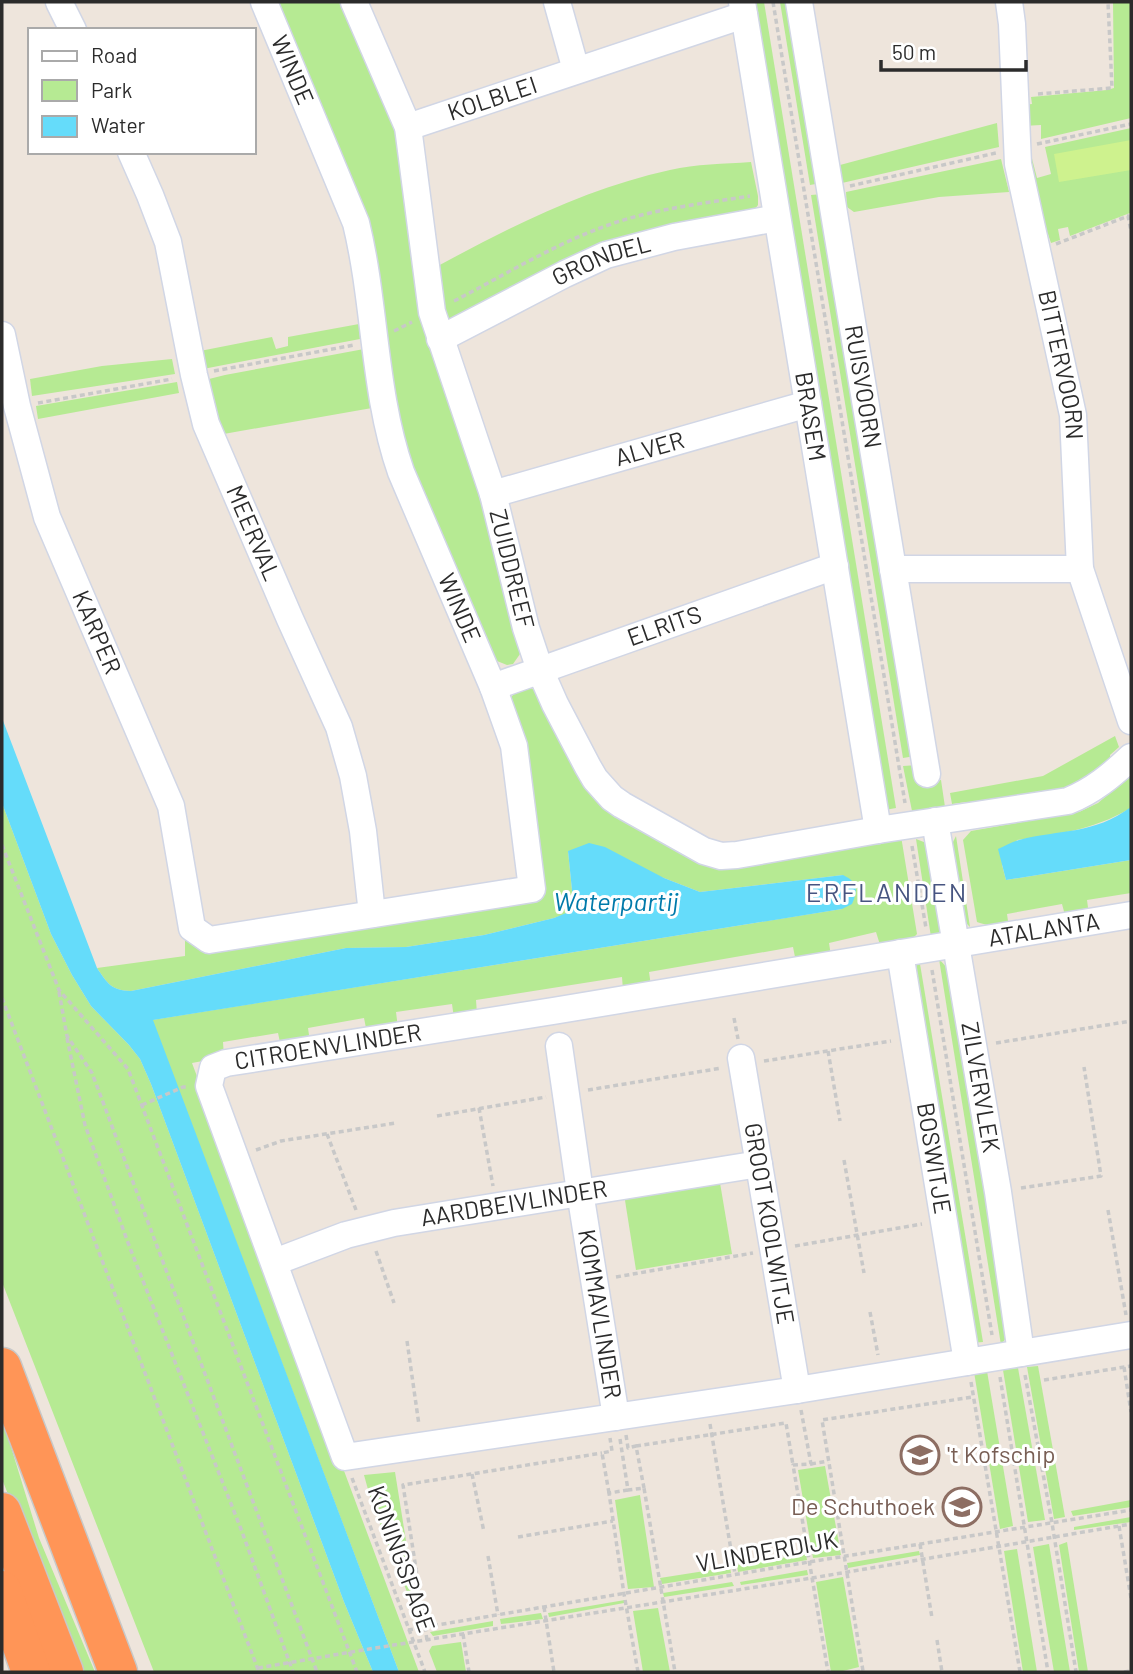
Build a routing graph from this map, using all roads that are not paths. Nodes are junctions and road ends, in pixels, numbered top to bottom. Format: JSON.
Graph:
{"nodes":[{"id":1,"x":59,"y":2,"type":"edge"},
{"id":2,"x":264,"y":2,"type":"edge"},
{"id":3,"x":354,"y":2,"type":"edge"},
{"id":4,"x":557,"y":2,"type":"edge"},
{"id":5,"x":799,"y":2,"type":"edge"},
{"id":6,"x":1009,"y":2,"type":"edge"},
{"id":7,"x":743,"y":8,"type":"edge"},
{"id":8,"x":71,"y":28,"type":"edge"},
{"id":9,"x":576,"y":70,"type":"junction"},
{"id":10,"x":408,"y":127,"type":"junction"},
{"id":11,"x":132,"y":154,"type":"edge"},
{"id":12,"x":777,"y":218,"type":"junction"},
{"id":13,"x":2,"y":335,"type":"edge"},
{"id":14,"x":440,"y":339,"type":"junction"},
{"id":15,"x":808,"y":404,"type":"junction"},
{"id":16,"x":493,"y":494,"type":"junction"},
{"id":17,"x":835,"y":566,"type":"junction"},
{"id":18,"x":893,"y":569,"type":"junction"},
{"id":19,"x":1080,"y":569,"type":"junction"},
{"id":20,"x":540,"y":670,"type":"junction"},
{"id":21,"x":493,"y":687,"type":"junction"},
{"id":22,"x":1131,"y":721,"type":"edge"},
{"id":23,"x":1131,"y":757,"type":"edge"},
{"id":24,"x":927,"y":774,"type":"dead end"},
{"id":25,"x":934,"y":821,"type":"junction"},
{"id":26,"x":878,"y":830,"type":"junction"},
{"id":27,"x":372,"y":914,"type":"junction"},
{"id":28,"x":1131,"y":915,"type":"edge"},
{"id":29,"x":192,"y":928,"type":"joint"},
{"id":30,"x":956,"y":944,"type":"junction"},
{"id":31,"x":900,"y":953,"type":"junction"},
{"id":32,"x":557,"y":1029,"type":"junction"},
{"id":33,"x":742,"y":1061,"type":"road end"},
{"id":34,"x":759,"y":1164,"type":"junction"},
{"id":35,"x":580,"y":1192,"type":"junction"},
{"id":36,"x":275,"y":1262,"type":"junction"},
{"id":37,"x":1130,"y":1335,"type":"edge"},
{"id":38,"x":1021,"y":1353,"type":"junction"},
{"id":39,"x":967,"y":1362,"type":"junction"},
{"id":40,"x":2,"y":1367,"type":"edge"},
{"id":41,"x":797,"y":1390,"type":"junction"},
{"id":42,"x":618,"y":1431,"type":"junction"},
{"id":43,"x":2,"y":1512,"type":"edge"},
{"id":44,"x":2,"y":1590,"type":"edge"},
{"id":45,"x":31,"y":1672,"type":"edge"},
{"id":46,"x":64,"y":1672,"type":"edge"},
{"id":47,"x":118,"y":1672,"type":"edge"}],
"edges":[{"from":1,"to":8,"type":"street"},
{"from":2,"to":21,"type":"street","name":"WINDE"},
{"from":3,"to":10,"type":"street","name":"ZUIDDREEF"},
{"from":4,"to":9,"type":"street"},
{"from":5,"to":18,"type":"street","name":"RUISVOORN"},
{"from":6,"to":19,"type":"street","name":"BITTERVOORN"},
{"from":7,"to":9,"type":"street","name":"KOLBLEI"},
{"from":7,"to":12,"type":"street","name":"BRASEM"},
{"from":9,"to":10,"type":"street","name":"KOLBLEI"},
{"from":10,"to":14,"type":"street","name":"ZUIDDREEF"},
{"from":11,"to":27,"type":"street","name":"MEERVAL"},
{"from":12,"to":14,"type":"street","name":"GRONDEL"},
{"from":12,"to":15,"type":"street","name":"BRASEM"},
{"from":13,"to":29,"type":"street","name":"KARPER"},
{"from":14,"to":16,"type":"street","name":"ZUIDDREEF"},
{"from":15,"to":16,"type":"street","name":"ALVER"},
{"from":15,"to":17,"type":"street","name":"BRASEM"},
{"from":16,"to":20,"type":"street","name":"ZUIDDREEF"},
{"from":17,"to":20,"type":"street","name":"ELRITS"},
{"from":17,"to":26,"type":"street","name":"BRASEM"},
{"from":18,"to":19,"type":"street"},
{"from":18,"to":24,"type":"street","name":"RUISVOORN"},
{"from":19,"to":22,"type":"street","name":"BITTERVOORN"},
{"from":20,"to":21,"type":"street","name":"ELRITS"},
{"from":20,"to":26,"type":"street","name":"ZUIDDREEF"},
{"from":21,"to":27,"type":"street","name":"WINDE"},
{"from":23,"to":25,"type":"street","name":"ZUIDDREEF"},
{"from":25,"to":26,"type":"street","name":"ZUIDDREEF"},
{"from":25,"to":30,"type":"street","name":"ZILVERVLEK"},
{"from":27,"to":29,"type":"street","name":"WINDE"},
{"from":28,"to":30,"type":"street","name":"ATALANTA"},
{"from":30,"to":31,"type":"street","name":"CITROENVLINDER"},
{"from":30,"to":38,"type":"street","name":"ZILVERVLEK"},
{"from":31,"to":32,"type":"street","name":"CITROENVLINDER"},
{"from":31,"to":39,"type":"street","name":"BOSWITJE"},
{"from":32,"to":35,"type":"street","name":"KOMMAVLINDER"},
{"from":32,"to":36,"type":"street","name":"CITROENVLINDER"},
{"from":33,"to":34,"type":"street","name":"GROOT KOOLWITJE"},
{"from":34,"to":35,"type":"street","name":"AARDBEIVLINDER"},
{"from":34,"to":41,"type":"street","name":"GROOT KOOLWITJE"},
{"from":35,"to":36,"type":"street","name":"AARDBEIVLINDER"},
{"from":35,"to":42,"type":"street","name":"KOMMAVLINDER"},
{"from":36,"to":42,"type":"street","name":"CITROENVLINDER"},
{"from":37,"to":38,"type":"street"},
{"from":38,"to":39,"type":"street"},
{"from":39,"to":41,"type":"street"},
{"from":40,"to":47,"type":"highway"},
{"from":41,"to":42,"type":"street"},
{"from":43,"to":46,"type":"highway"},
{"from":44,"to":45,"type":"highway"}]}
